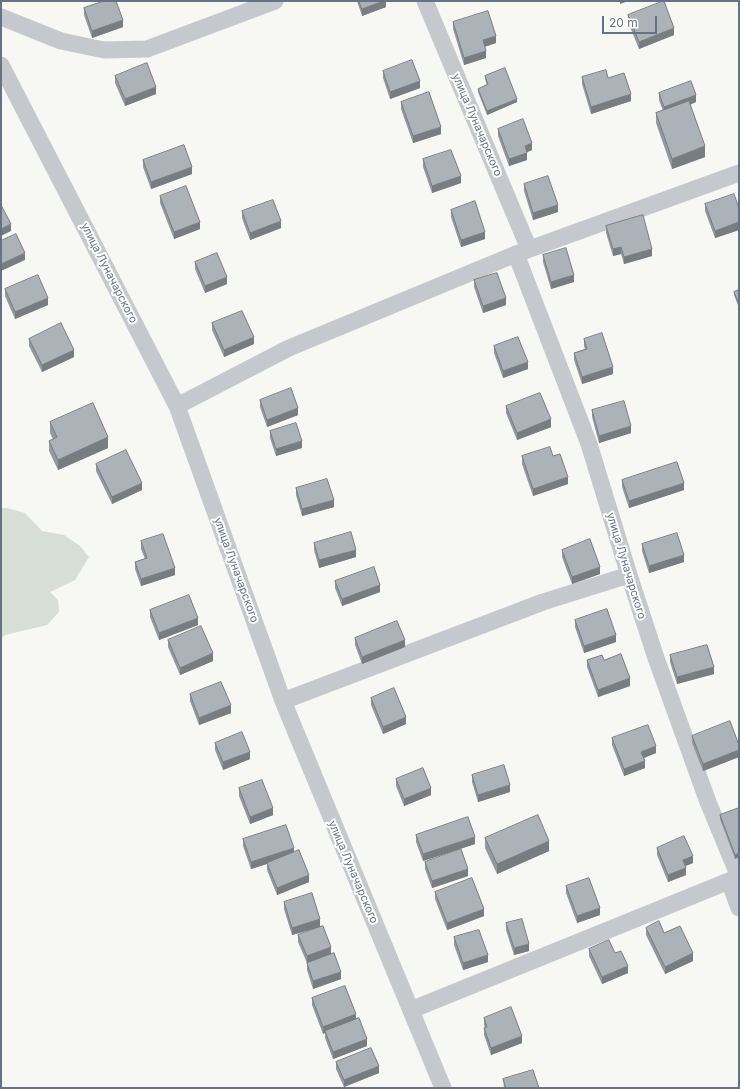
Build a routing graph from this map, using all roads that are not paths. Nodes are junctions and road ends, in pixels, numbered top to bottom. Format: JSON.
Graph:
{"nodes":[{"id":1,"x":275,"y":1,"type":"edge"},
{"id":2,"x":425,"y":1,"type":"edge"},
{"id":3,"x":1,"y":17,"type":"edge"},
{"id":4,"x":1,"y":65,"type":"edge"},
{"id":5,"x":739,"y":173,"type":"edge"},
{"id":6,"x":523,"y":251,"type":"junction"},
{"id":7,"x":177,"y":406,"type":"junction"},
{"id":8,"x":628,"y":575,"type":"junction"},
{"id":9,"x":283,"y":701,"type":"junction"},
{"id":10,"x":736,"y":878,"type":"edge"},
{"id":11,"x":739,"y":908,"type":"edge"},
{"id":12,"x":411,"y":1010,"type":"junction"},
{"id":13,"x":443,"y":1088,"type":"edge"}],
"edges":[{"from":1,"to":3,"type":"street"},
{"from":2,"to":6,"type":"street","name":"улица Луначарского"},
{"from":4,"to":7,"type":"street","name":"улица Луначарского"},
{"from":5,"to":6,"type":"street"},
{"from":6,"to":7,"type":"street"},
{"from":6,"to":8,"type":"street","name":"улица Луначарского"},
{"from":7,"to":9,"type":"street","name":"улица Луначарского"},
{"from":8,"to":9,"type":"street"},
{"from":8,"to":10,"type":"street","name":"улица Луначарского"},
{"from":9,"to":12,"type":"street","name":"улица Луначарского"},
{"from":10,"to":11,"type":"street","name":"улица Луначарского"},
{"from":10,"to":12,"type":"street"},
{"from":12,"to":13,"type":"street","name":"улица Луначарского"}]}
